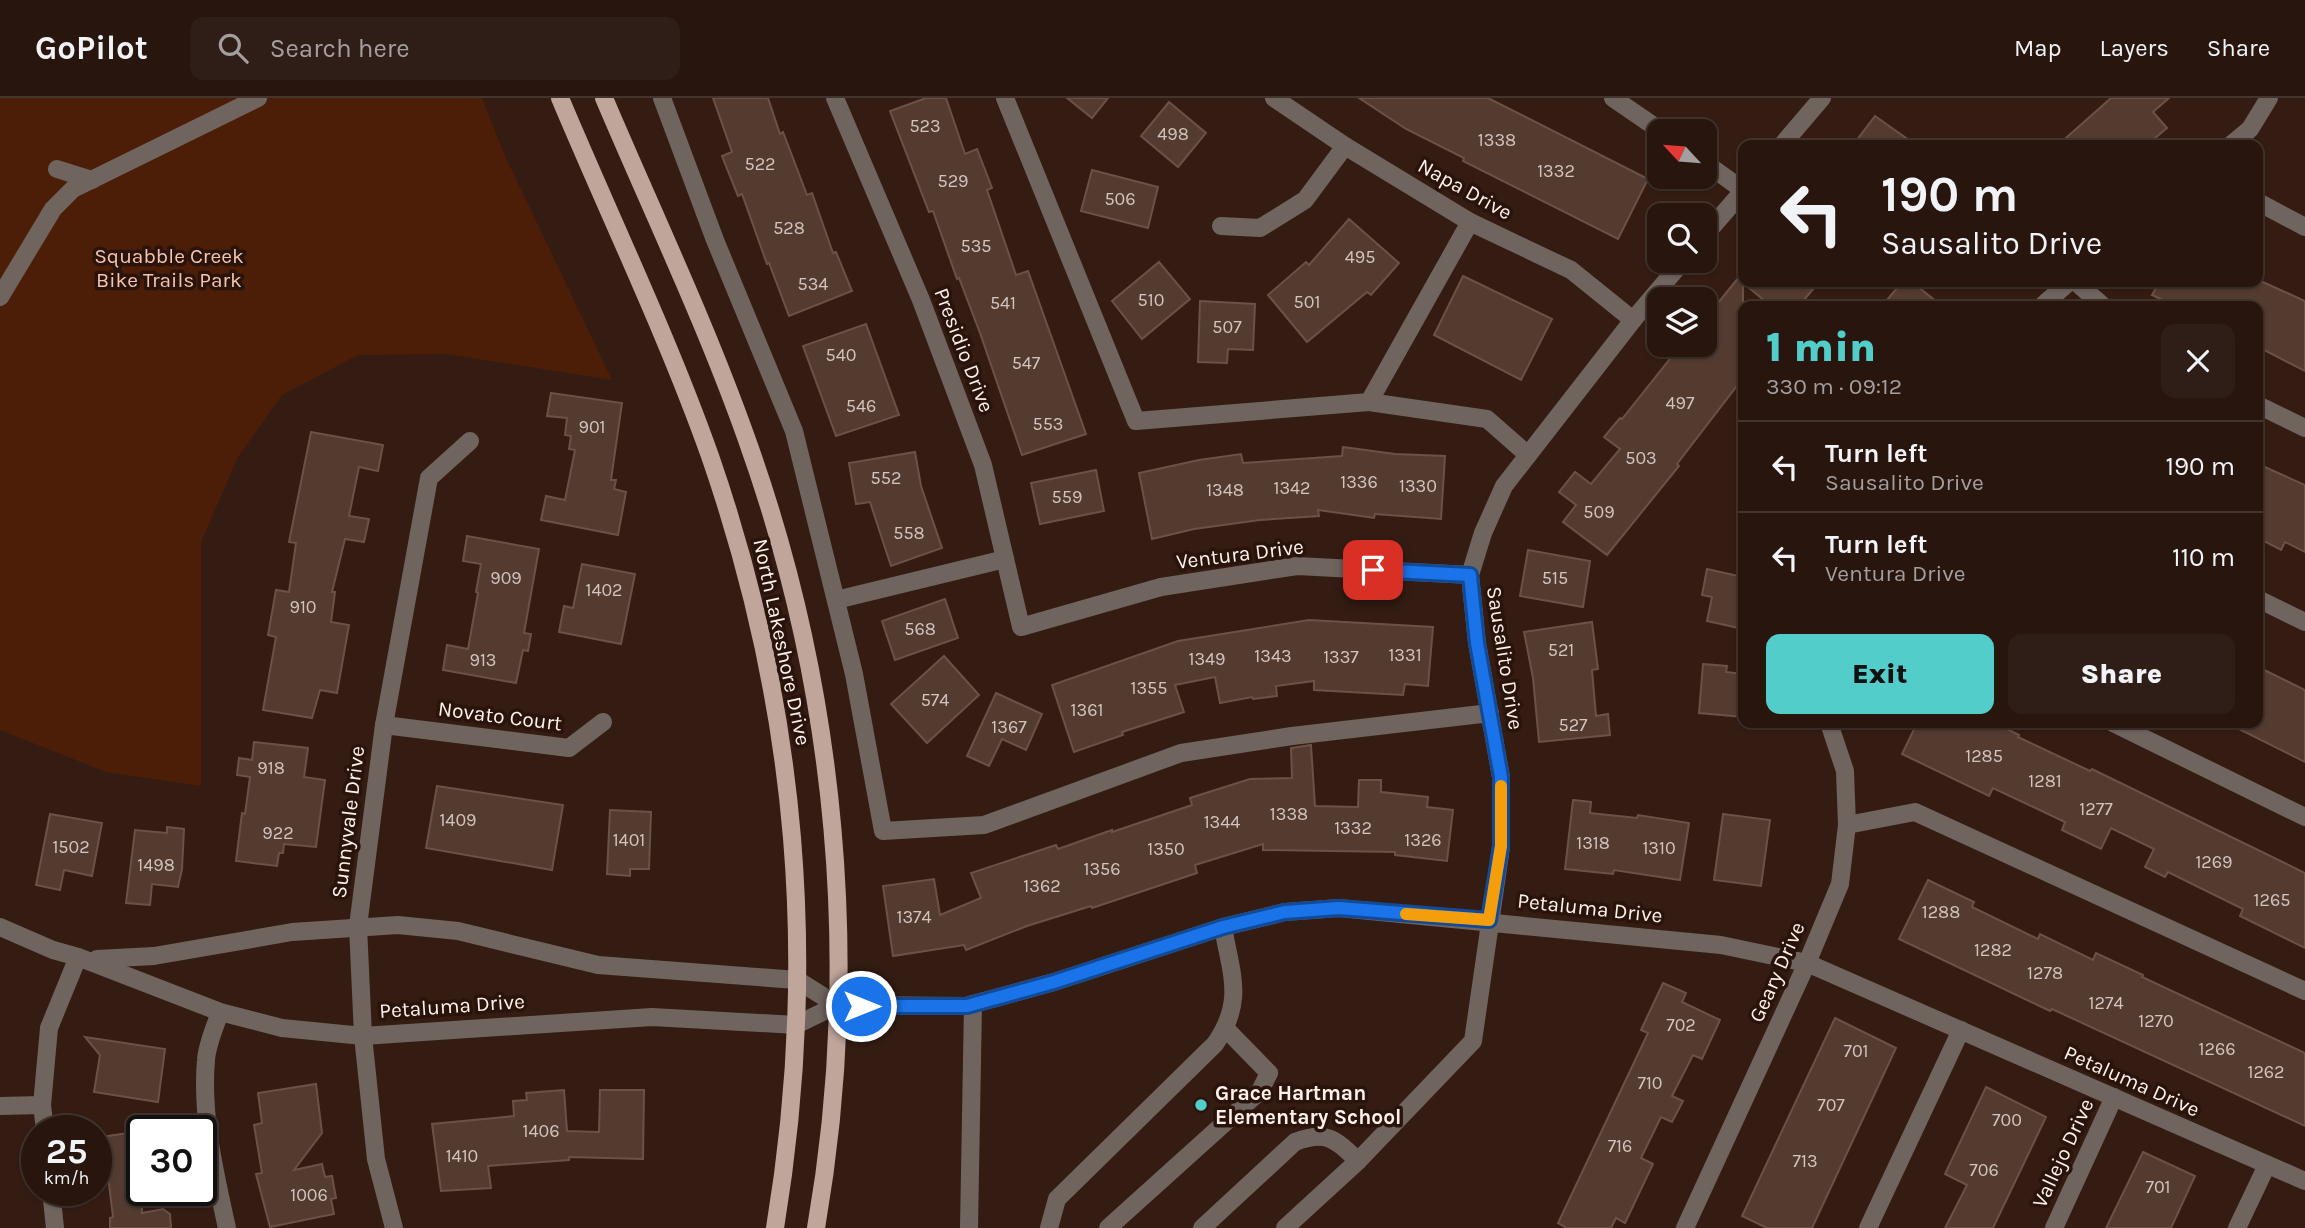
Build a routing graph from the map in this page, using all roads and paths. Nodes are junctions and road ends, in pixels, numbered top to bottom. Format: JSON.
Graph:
{"nodes":[{"id":1,"x":258,"y":98,"type":"edge"},
{"id":2,"x":560,"y":98,"type":"edge"},
{"id":3,"x":604,"y":98,"type":"edge"},
{"id":4,"x":662,"y":98,"type":"edge"},
{"id":5,"x":835,"y":98,"type":"edge"},
{"id":6,"x":1005,"y":98,"type":"edge"},
{"id":7,"x":1274,"y":98,"type":"edge"},
{"id":8,"x":1613,"y":98,"type":"edge"},
{"id":9,"x":1822,"y":98,"type":"edge"},
{"id":10,"x":2269,"y":98,"type":"edge"},
{"id":11,"x":1647,"y":121,"type":"edge"},
{"id":12,"x":1786,"y":140,"type":"edge"},
{"id":13,"x":2237,"y":140,"type":"edge"},
{"id":14,"x":1345,"y":146,"type":"junction"},
{"id":15,"x":57,"y":169,"type":"dead end"},
{"id":16,"x":1717,"y":171,"type":"edge"},
{"id":17,"x":93,"y":180,"type":"junction"},
{"id":18,"x":1738,"y":186,"type":"edge"},
{"id":19,"x":1738,"y":196,"type":"edge"},
{"id":20,"x":2263,"y":205,"type":"edge"},
{"id":21,"x":1717,"y":221,"type":"edge"},
{"id":22,"x":1470,"y":222,"type":"junction"},
{"id":23,"x":1221,"y":226,"type":"dead end"},
{"id":24,"x":2305,"y":226,"type":"edge"},
{"id":25,"x":1673,"y":273,"type":"edge"},
{"id":26,"x":2063,"y":287,"type":"edge"},
{"id":27,"x":2082,"y":287,"type":"edge"},
{"id":28,"x":0,"y":297,"type":"edge"},
{"id":29,"x":2048,"y":301,"type":"edge"},
{"id":30,"x":2097,"y":301,"type":"edge"},
{"id":31,"x":1633,"y":320,"type":"junction"},
{"id":32,"x":1369,"y":402,"type":"junction"},
{"id":33,"x":2263,"y":407,"type":"edge"},
{"id":34,"x":2305,"y":428,"type":"edge"},
{"id":35,"x":470,"y":441,"type":"dead end"},
{"id":36,"x":1528,"y":454,"type":"junction"},
{"id":37,"x":1005,"y":559,"type":"junction"},
{"id":38,"x":1470,"y":575,"type":"junction"},
{"id":39,"x":836,"y":600,"type":"junction"},
{"id":40,"x":2263,"y":601,"type":"edge"},
{"id":41,"x":2305,"y":622,"type":"edge"},
{"id":42,"x":1021,"y":627,"type":"joint"},
{"id":43,"x":1490,"y":713,"type":"junction"},
{"id":44,"x":603,"y":722,"type":"dead end"},
{"id":45,"x":384,"y":725,"type":"junction"},
{"id":46,"x":1831,"y":728,"type":"edge"},
{"id":47,"x":2123,"y":728,"type":"edge"},
{"id":48,"x":2305,"y":817,"type":"edge"},
{"id":49,"x":1847,"y":825,"type":"junction"},
{"id":50,"x":1489,"y":920,"type":"junction"},
{"id":51,"x":358,"y":926,"type":"junction"},
{"id":52,"x":0,"y":927,"type":"edge"},
{"id":53,"x":1223,"y":927,"type":"junction"},
{"id":54,"x":78,"y":957,"type":"junction"},
{"id":55,"x":1807,"y":963,"type":"junction"},
{"id":56,"x":797,"y":980,"type":"junction"},
{"id":57,"x":2305,"y":990,"type":"edge"},
{"id":58,"x":973,"y":1004,"type":"junction"},
{"id":59,"x":837,"y":1005,"type":"junction"},
{"id":60,"x":220,"y":1012,"type":"junction"},
{"id":61,"x":796,"y":1024,"type":"junction"},
{"id":62,"x":1226,"y":1029,"type":"junction"},
{"id":63,"x":1961,"y":1030,"type":"junction"},
{"id":64,"x":363,"y":1036,"type":"junction"},
{"id":65,"x":2114,"y":1097,"type":"junction"},
{"id":66,"x":42,"y":1105,"type":"junction"},
{"id":67,"x":0,"y":1106,"type":"edge"},
{"id":68,"x":43,"y":1115,"type":"edge"},
{"id":69,"x":1358,"y":1161,"type":"junction"},
{"id":70,"x":2267,"y":1165,"type":"junction"},
{"id":71,"x":2305,"y":1181,"type":"edge"},
{"id":72,"x":53,"y":1206,"type":"edge"},
{"id":73,"x":55,"y":1228,"type":"edge"},
{"id":74,"x":227,"y":1228,"type":"edge"},
{"id":75,"x":394,"y":1228,"type":"edge"},
{"id":76,"x":775,"y":1228,"type":"edge"},
{"id":77,"x":816,"y":1228,"type":"edge"},
{"id":78,"x":969,"y":1228,"type":"edge"},
{"id":79,"x":1049,"y":1228,"type":"edge"},
{"id":80,"x":1108,"y":1228,"type":"edge"},
{"id":81,"x":1202,"y":1228,"type":"edge"},
{"id":82,"x":1285,"y":1228,"type":"edge"},
{"id":83,"x":1685,"y":1228,"type":"edge"},
{"id":84,"x":1868,"y":1228,"type":"edge"},
{"id":85,"x":2054,"y":1228,"type":"edge"},
{"id":86,"x":2237,"y":1228,"type":"edge"}],
"edges":[{"from":1,"to":17,"type":"street"},
{"from":2,"to":56,"type":"main road","name":"North Lakeshore Drive"},
{"from":3,"to":59,"type":"main road","name":"North Lakeshore Drive"},
{"from":4,"to":39,"type":"street"},
{"from":5,"to":37,"type":"street","name":"Presidio Drive"},
{"from":6,"to":32,"type":"street"},
{"from":7,"to":14,"type":"street","name":"Napa Drive"},
{"from":8,"to":11,"type":"street"},
{"from":9,"to":12,"type":"street"},
{"from":10,"to":13,"type":"street"},
{"from":14,"to":22,"type":"street","name":"Napa Drive"},
{"from":14,"to":23,"type":"street"},
{"from":15,"to":17,"type":"street"},
{"from":16,"to":18,"type":"street"},
{"from":17,"to":28,"type":"street"},
{"from":19,"to":21,"type":"street"},
{"from":20,"to":24,"type":"street"},
{"from":22,"to":31,"type":"street","name":"Napa Drive"},
{"from":22,"to":32,"type":"street"},
{"from":25,"to":31,"type":"street","name":"Sausalito Drive"},
{"from":26,"to":29,"type":"street"},
{"from":27,"to":30,"type":"street"},
{"from":31,"to":36,"type":"street","name":"Sausalito Drive"},
{"from":32,"to":36,"type":"street"},
{"from":33,"to":34,"type":"street"},
{"from":35,"to":45,"type":"street","name":"Sunnyvale Drive"},
{"from":36,"to":38,"type":"street","name":"Sausalito Drive"},
{"from":37,"to":39,"type":"street"},
{"from":37,"to":42,"type":"street","name":"Presidio Drive"},
{"from":38,"to":42,"type":"street","name":"Ventura Drive"},
{"from":38,"to":43,"type":"street","name":"Sausalito Drive"},
{"from":39,"to":43,"type":"street"},
{"from":40,"to":41,"type":"street"},
{"from":43,"to":50,"type":"street","name":"Sausalito Drive"},
{"from":44,"to":45,"type":"street","name":"Novato Court"},
{"from":45,"to":51,"type":"street","name":"Sunnyvale Drive"},
{"from":46,"to":49,"type":"street","name":"Geary Drive"},
{"from":47,"to":48,"type":"street"},
{"from":49,"to":55,"type":"street","name":"Geary Drive"},
{"from":49,"to":57,"type":"street"},
{"from":50,"to":53,"type":"street","name":"Petaluma Drive"},
{"from":50,"to":55,"type":"street","name":"Petaluma Drive"},
{"from":50,"to":69,"type":"street","name":"Sausalito Drive"},
{"from":51,"to":54,"type":"street","name":"Petaluma Drive"},
{"from":51,"to":56,"type":"street","name":"Petaluma Drive"},
{"from":51,"to":64,"type":"street","name":"Sunnyvale Drive"},
{"from":52,"to":54,"type":"street","name":"Petaluma Drive"},
{"from":53,"to":58,"type":"street","name":"Petaluma Drive"},
{"from":53,"to":62,"type":"street"},
{"from":54,"to":60,"type":"street","name":"Petaluma Drive"},
{"from":54,"to":66,"type":"street"},
{"from":55,"to":63,"type":"street","name":"Petaluma Drive"},
{"from":55,"to":83,"type":"street","name":"Geary Drive"},
{"from":56,"to":59,"type":"street","name":"Petaluma Drive"},
{"from":56,"to":61,"type":"main road","name":"North Lakeshore Drive"},
{"from":58,"to":59,"type":"street","name":"Petaluma Drive"},
{"from":58,"to":78,"type":"street"},
{"from":59,"to":61,"type":"street","name":"Petaluma Drive"},
{"from":59,"to":77,"type":"main road","name":"North Lakeshore Drive"},
{"from":60,"to":64,"type":"street","name":"Petaluma Drive"},
{"from":60,"to":74,"type":"street"},
{"from":61,"to":64,"type":"street","name":"Petaluma Drive"},
{"from":61,"to":76,"type":"main road","name":"North Lakeshore Drive"},
{"from":62,"to":79,"type":"street"},
{"from":62,"to":80,"type":"street"},
{"from":63,"to":65,"type":"street","name":"Petaluma Drive"},
{"from":63,"to":84,"type":"street"},
{"from":64,"to":75,"type":"street","name":"Sunnyvale Drive"},
{"from":65,"to":70,"type":"street","name":"Petaluma Drive"},
{"from":65,"to":85,"type":"street","name":"Vallejo Drive"},
{"from":66,"to":67,"type":"street"},
{"from":66,"to":68,"type":"street"},
{"from":69,"to":81,"type":"street"},
{"from":69,"to":82,"type":"street","name":"Sausalito Drive"},
{"from":70,"to":71,"type":"street","name":"Petaluma Drive"},
{"from":70,"to":86,"type":"street"},
{"from":72,"to":73,"type":"street"}]}
